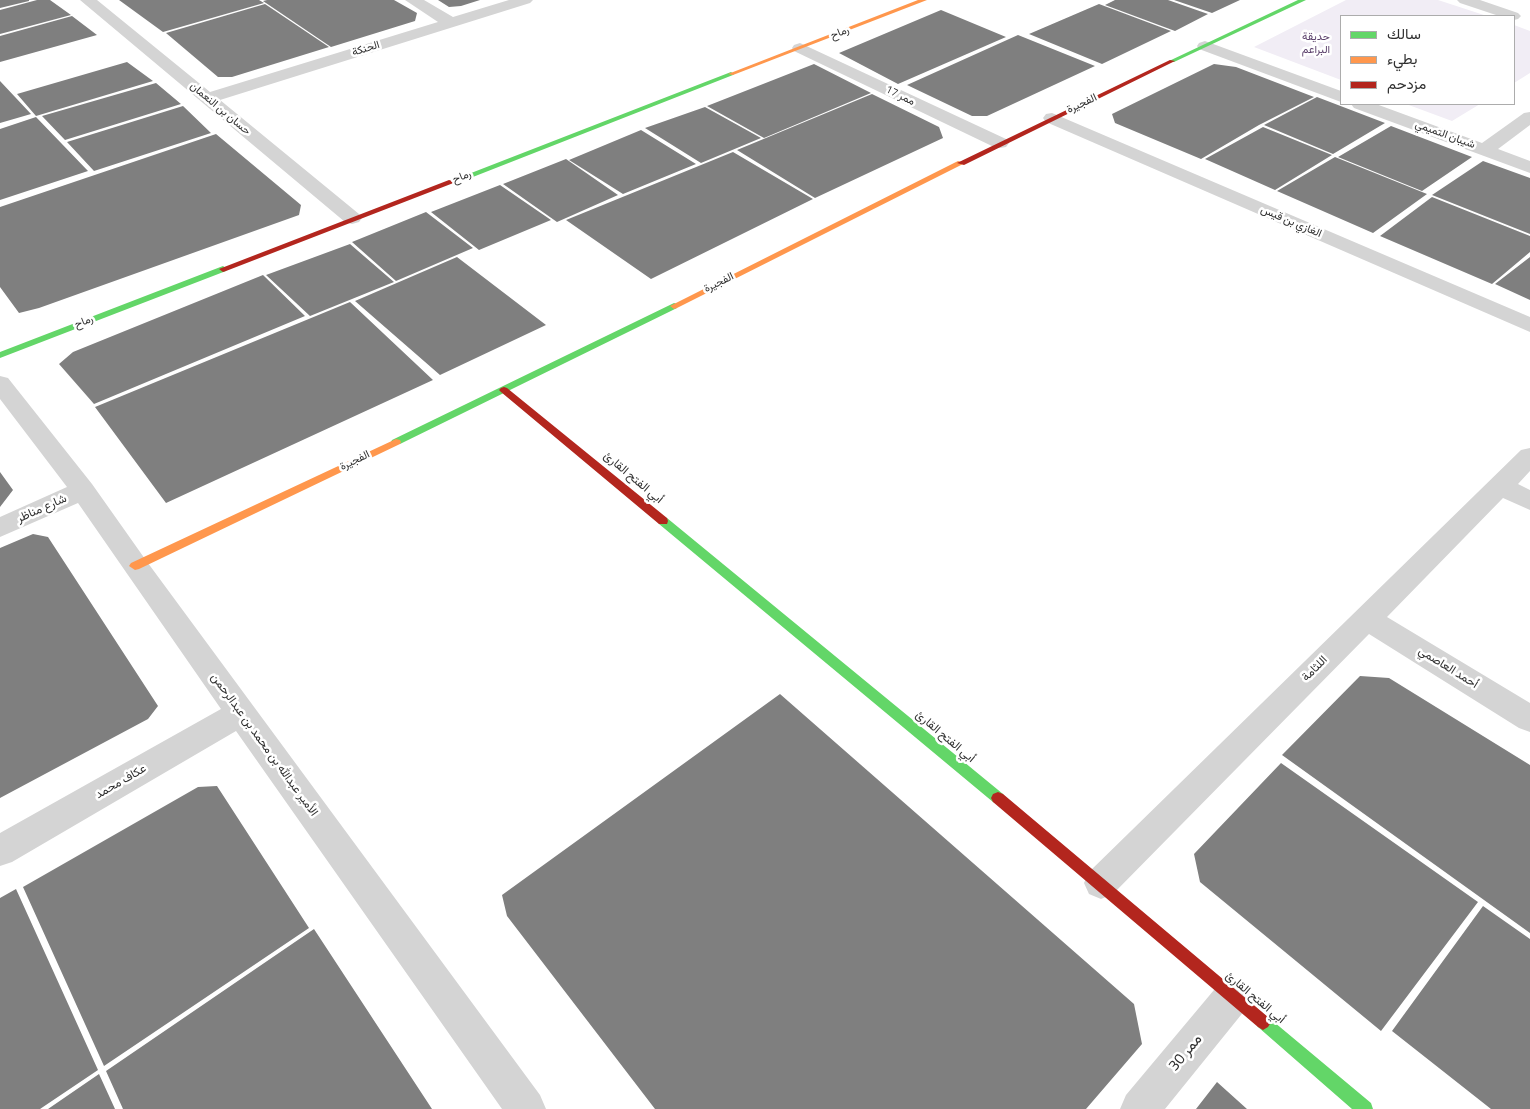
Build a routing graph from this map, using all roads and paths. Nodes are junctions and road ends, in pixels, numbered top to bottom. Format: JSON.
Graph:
{"nodes":[{"id":1,"x":88,"y":0,"type":"edge"},
{"id":2,"x":414,"y":0,"type":"edge"},
{"id":3,"x":525,"y":0,"type":"edge"},
{"id":4,"x":924,"y":0,"type":"edge"},
{"id":5,"x":1303,"y":0,"type":"edge"},
{"id":6,"x":1465,"y":0,"type":"edge"},
{"id":7,"x":1511,"y":15,"type":"edge"},
{"id":8,"x":1515,"y":16,"type":"edge"},
{"id":9,"x":1530,"y":22,"type":"edge"},
{"id":10,"x":451,"y":23,"type":"junction"},
{"id":11,"x":1204,"y":46,"type":"junction"},
{"id":12,"x":800,"y":48,"type":"junction"},
{"id":13,"x":1340,"y":97,"type":"edge"},
{"id":14,"x":208,"y":98,"type":"junction"},
{"id":15,"x":1363,"y":105,"type":"edge"},
{"id":16,"x":1530,"y":117,"type":"edge"},
{"id":17,"x":1052,"y":118,"type":"junction"},
{"id":18,"x":1000,"y":143,"type":"junction"},
{"id":19,"x":1484,"y":150,"type":"junction"},
{"id":20,"x":1530,"y":167,"type":"edge"},
{"id":21,"x":352,"y":218,"type":"junction"},
{"id":22,"x":1530,"y":325,"type":"edge"},
{"id":23,"x":0,"y":354,"type":"edge"},
{"id":24,"x":0,"y":383,"type":"edge"},
{"id":25,"x":504,"y":390,"type":"junction"},
{"id":26,"x":1530,"y":456,"type":"edge"},
{"id":27,"x":1501,"y":486,"type":"junction"},
{"id":28,"x":83,"y":490,"type":"junction"},
{"id":29,"x":1530,"y":501,"type":"edge"},
{"id":30,"x":0,"y":528,"type":"edge"},
{"id":31,"x":135,"y":566,"type":"junction"},
{"id":32,"x":1366,"y":618,"type":"junction"},
{"id":33,"x":241,"y":713,"type":"junction"},
{"id":34,"x":1530,"y":718,"type":"edge"},
{"id":35,"x":0,"y":851,"type":"edge"},
{"id":36,"x":1101,"y":883,"type":"junction"},
{"id":37,"x":1232,"y":997,"type":"junction"},
{"id":38,"x":526,"y":1109,"type":"edge"},
{"id":39,"x":1140,"y":1109,"type":"edge"},
{"id":40,"x":1365,"y":1109,"type":"edge"}],
"edges":[{"from":1,"to":14,"type":"street","name":"حسان بن النعمان"},
{"from":2,"to":10,"type":"street"},
{"from":3,"to":10,"type":"street","name":"الحنكة"},
{"from":4,"to":12,"type":"street","name":"رماح"},
{"from":5,"to":11,"type":"street","name":"الفجيرة"},
{"from":6,"to":7,"type":"street"},
{"from":8,"to":9,"type":"street"},
{"from":10,"to":14,"type":"street","name":"الحنكة"},
{"from":11,"to":13,"type":"street"},
{"from":11,"to":17,"type":"street","name":"الفجيرة"},
{"from":12,"to":18,"type":"street","name":"ممر 17"},
{"from":12,"to":21,"type":"street","name":"رماح"},
{"from":14,"to":21,"type":"street","name":"حسان بن النعمان"},
{"from":15,"to":19,"type":"street","name":"شيبان التميمي"},
{"from":16,"to":19,"type":"street"},
{"from":17,"to":18,"type":"street","name":"الفجيرة"},
{"from":17,"to":22,"type":"street","name":"الغازي بن قيس"},
{"from":18,"to":25,"type":"street","name":"الفجيرة"},
{"from":19,"to":20,"type":"street","name":"شيبان التميمي"},
{"from":21,"to":23,"type":"street","name":"رماح"},
{"from":24,"to":28,"type":"street","name":"الأمير عبدالله بن محمد بن عبدالرحمن"},
{"from":25,"to":31,"type":"street","name":"الفجيرة"},
{"from":25,"to":36,"type":"street","name":"أبي الفتح القارئ"},
{"from":26,"to":27,"type":"street","name":"اللثامة"},
{"from":27,"to":29,"type":"street"},
{"from":27,"to":32,"type":"street","name":"اللثامة"},
{"from":28,"to":30,"type":"street","name":"شارع مناظر"},
{"from":28,"to":31,"type":"street","name":"الأمير عبدالله بن محمد بن عبدالرحمن"},
{"from":31,"to":33,"type":"street","name":"الأمير عبدالله بن محمد بن عبدالرحمن"},
{"from":32,"to":34,"type":"street","name":"أحمد العاصمي"},
{"from":32,"to":36,"type":"street","name":"اللثامة"},
{"from":33,"to":35,"type":"street","name":"عكاف محمد"},
{"from":33,"to":38,"type":"street","name":"الأمير عبدالله بن محمد بن عبدالرحمن"},
{"from":36,"to":37,"type":"street","name":"أبي الفتح القارئ"},
{"from":37,"to":39,"type":"street","name":"ممر 30"},
{"from":37,"to":40,"type":"street","name":"أبي الفتح القارئ"}]}
